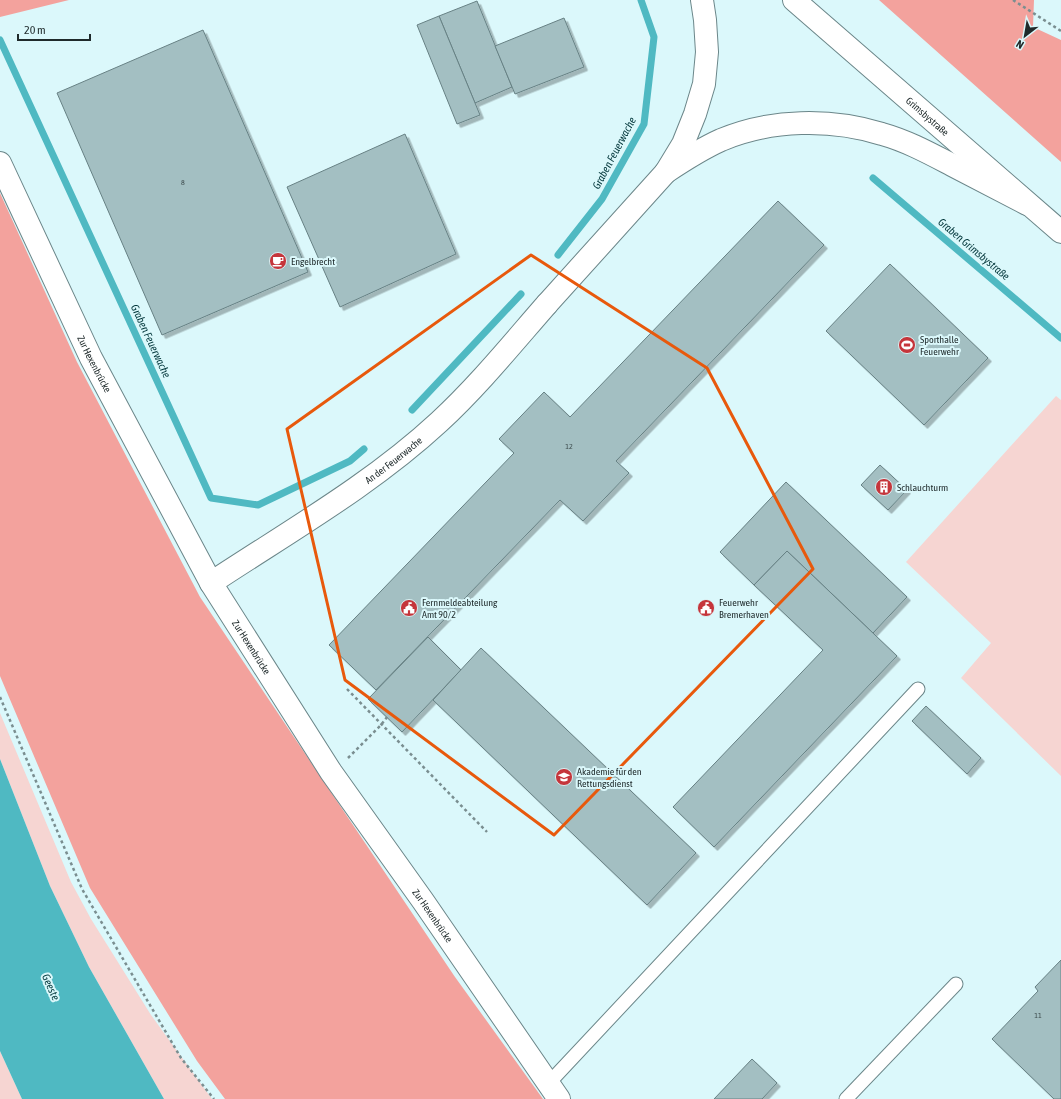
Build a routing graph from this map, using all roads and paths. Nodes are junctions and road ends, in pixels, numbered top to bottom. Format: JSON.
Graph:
{"nodes":[{"id":1,"x":702,"y":0,"type":"edge"},
{"id":2,"x":794,"y":0,"type":"edge"},
{"id":3,"x":1014,"y":0,"type":"edge"},
{"id":4,"x":1061,"y":31,"type":"edge"},
{"id":5,"x":0,"y":163,"type":"edge"},
{"id":6,"x":666,"y":172,"type":"junction"},
{"id":7,"x":1027,"y":204,"type":"junction"},
{"id":8,"x":1061,"y":232,"type":"edge"},
{"id":9,"x":210,"y":583,"type":"junction"},
{"id":10,"x":347,"y":689,"type":"dead end"},
{"id":11,"x":918,"y":689,"type":"dead end"},
{"id":12,"x":0,"y":697,"type":"edge"},
{"id":13,"x":387,"y":717,"type":"dead end"},
{"id":14,"x":381,"y":725,"type":"junction"},
{"id":15,"x":331,"y":772,"type":"junction"},
{"id":16,"x":487,"y":832,"type":"dead end"},
{"id":17,"x":956,"y":984,"type":"dead end"},
{"id":18,"x":554,"y":1092,"type":"edge"},
{"id":19,"x":214,"y":1099,"type":"edge"},
{"id":20,"x":846,"y":1099,"type":"edge"}],
"edges":[{"from":1,"to":6,"type":"main road"},
{"from":2,"to":7,"type":"main road","name":"Grimsbystraße"},
{"from":3,"to":4,"type":"path"},
{"from":5,"to":9,"type":"main road","name":"Zur Hexenbrücke"},
{"from":6,"to":7,"type":"main road"},
{"from":6,"to":9,"type":"main road","name":"An der Feuerwache"},
{"from":7,"to":8,"type":"main road","name":"Grimsbystraße"},
{"from":9,"to":15,"type":"main road","name":"Zur Hexenbrücke"},
{"from":10,"to":14,"type":"path"},
{"from":11,"to":18,"type":"lane"},
{"from":12,"to":19,"type":"path"},
{"from":13,"to":14,"type":"path"},
{"from":14,"to":15,"type":"path"},
{"from":14,"to":16,"type":"path"},
{"from":15,"to":18,"type":"main road","name":"Zur Hexenbrücke"},
{"from":17,"to":20,"type":"lane"}]}
